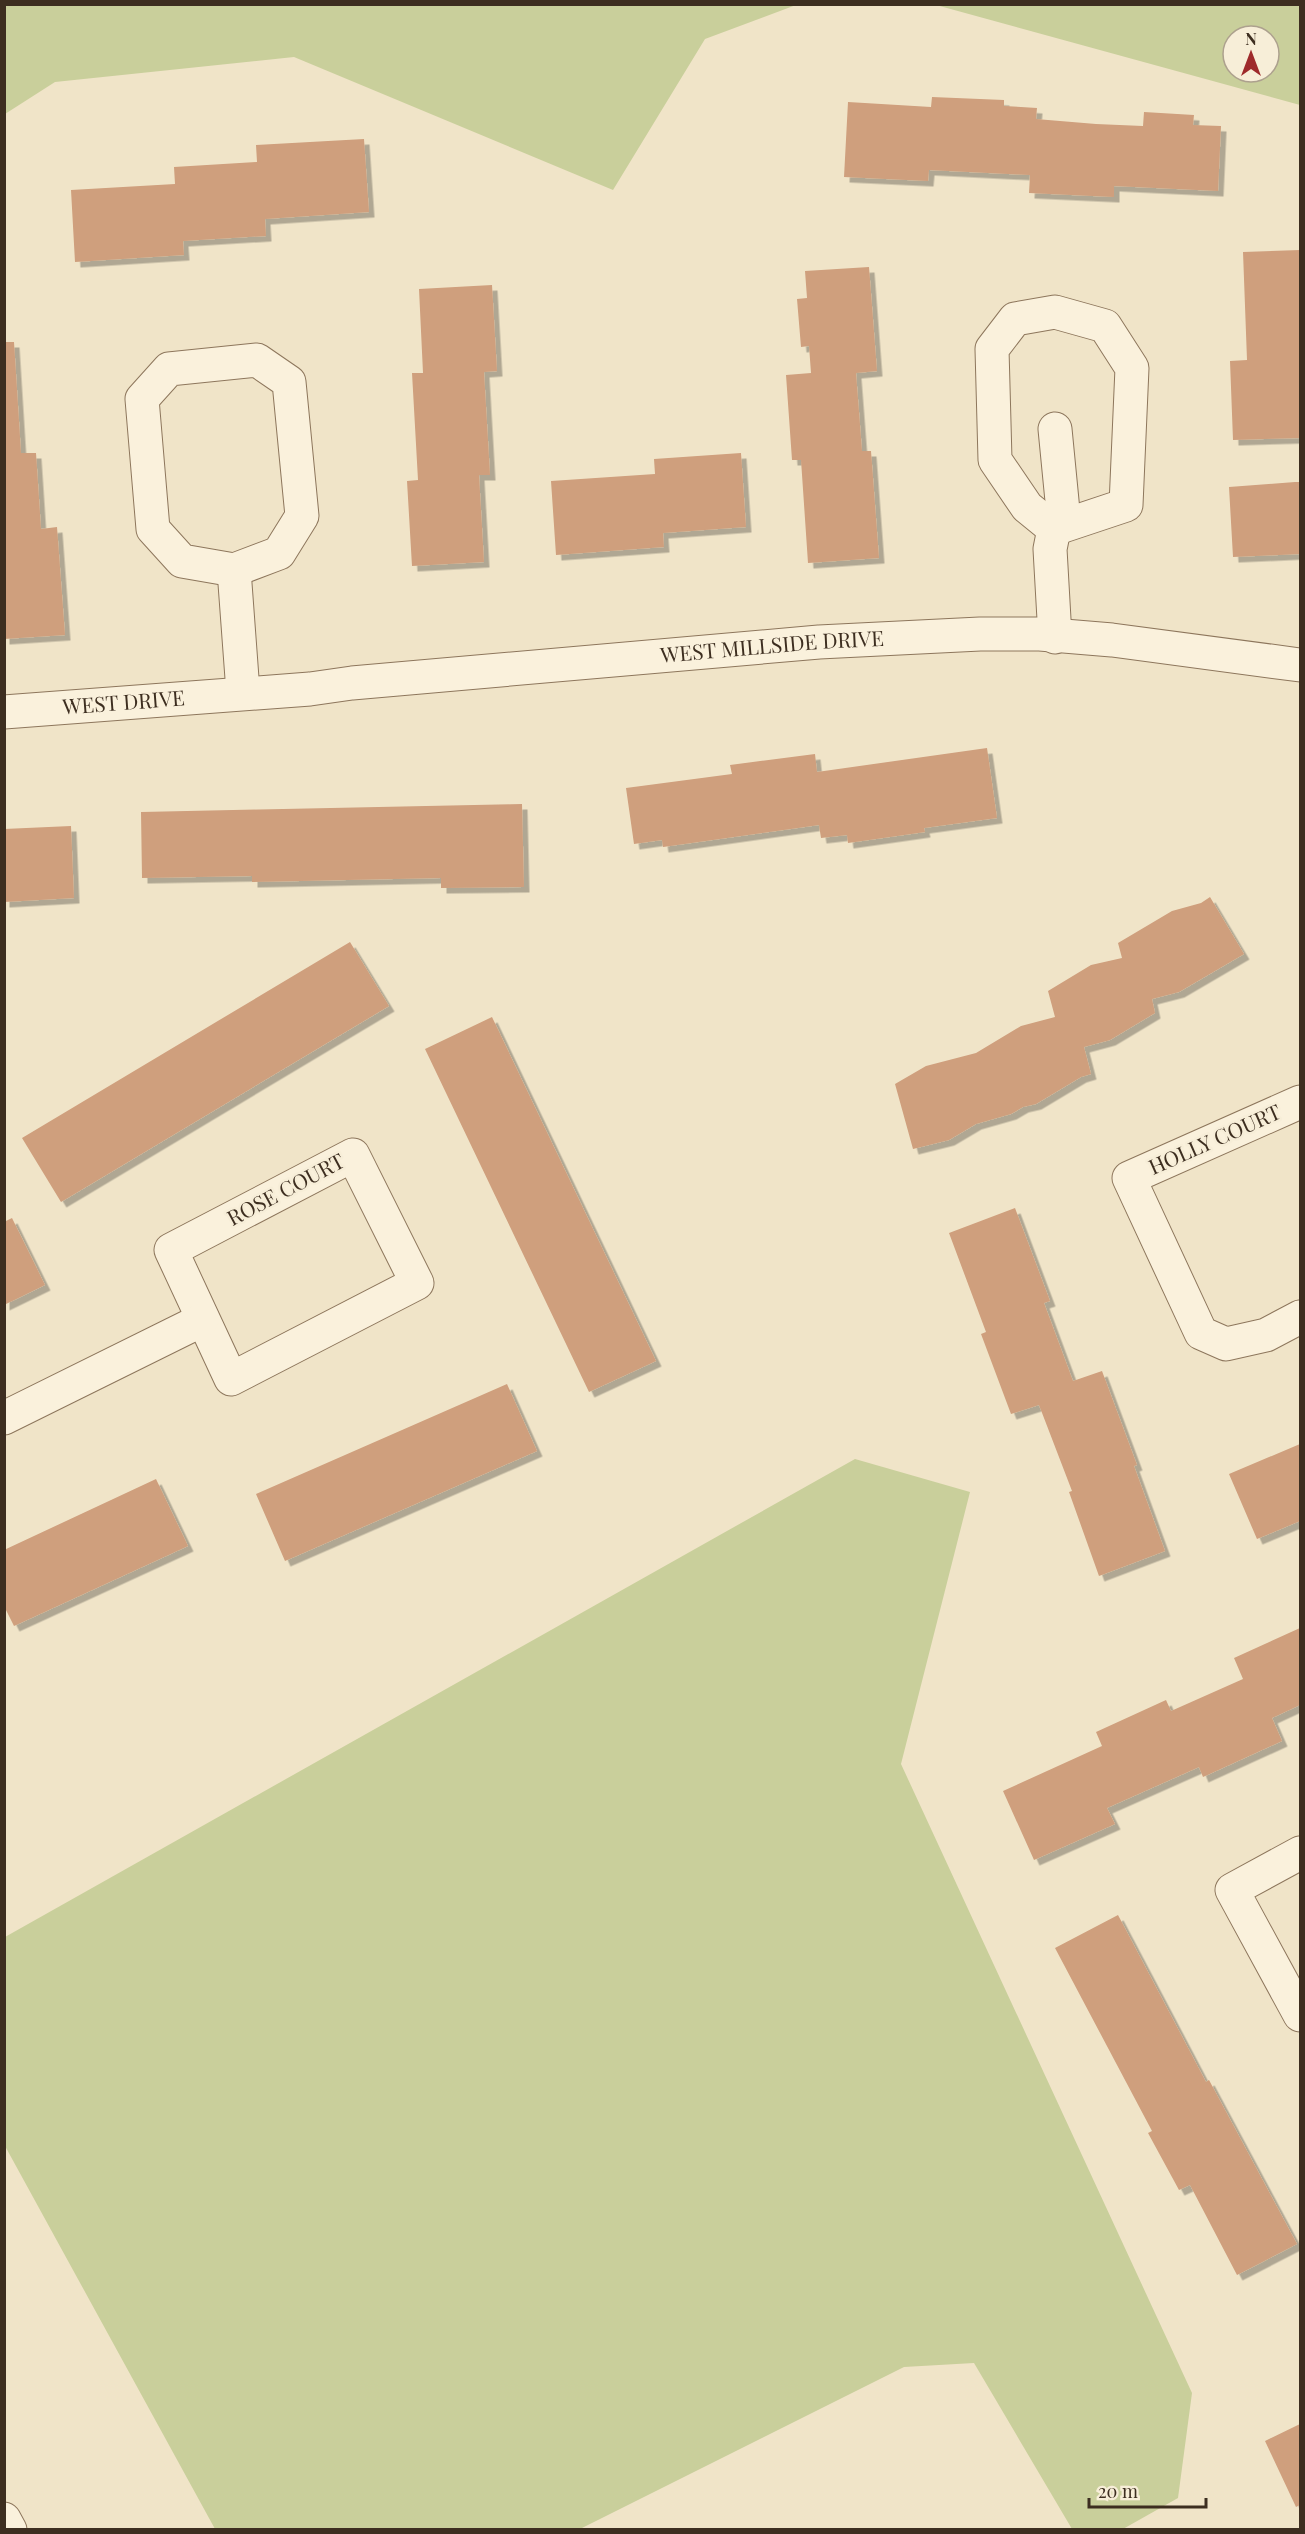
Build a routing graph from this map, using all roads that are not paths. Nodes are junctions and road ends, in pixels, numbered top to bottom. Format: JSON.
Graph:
{"nodes":[{"id":1,"x":1055,"y":429,"type":"dead end"},
{"id":2,"x":1054,"y":529,"type":"junction"},
{"id":3,"x":234,"y":570,"type":"junction"},
{"id":4,"x":1055,"y":637,"type":"junction"},
{"id":5,"x":1300,"y":665,"type":"edge"},
{"id":6,"x":243,"y":693,"type":"junction"},
{"id":7,"x":4,"y":712,"type":"edge"},
{"id":8,"x":1300,"y":1102,"type":"edge"},
{"id":9,"x":1300,"y":1317,"type":"edge"},
{"id":10,"x":202,"y":1320,"type":"junction"},
{"id":11,"x":4,"y":1418,"type":"edge"},
{"id":12,"x":1300,"y":1853,"type":"edge"},
{"id":13,"x":1300,"y":2015,"type":"edge"},
{"id":14,"x":4,"y":2519,"type":"edge"},
{"id":15,"x":10,"y":2529,"type":"edge"}],
"edges":[{"from":1,"to":2,"type":"street"},
{"from":2,"to":2,"type":"street"},
{"from":2,"to":4,"type":"street"},
{"from":3,"to":3,"type":"street"},
{"from":3,"to":6,"type":"street"},
{"from":4,"to":5,"type":"street","name":"WEST MILLSIDE DRIVE"},
{"from":4,"to":6,"type":"street","name":"WEST MILLSIDE DRIVE"},
{"from":6,"to":7,"type":"street","name":"WEST DRIVE"},
{"from":8,"to":9,"type":"street","name":"HOLLY COURT"},
{"from":10,"to":10,"type":"street","name":"ROSE COURT"},
{"from":10,"to":11,"type":"street"},
{"from":12,"to":13,"type":"street"},
{"from":14,"to":15,"type":"street"}]}
